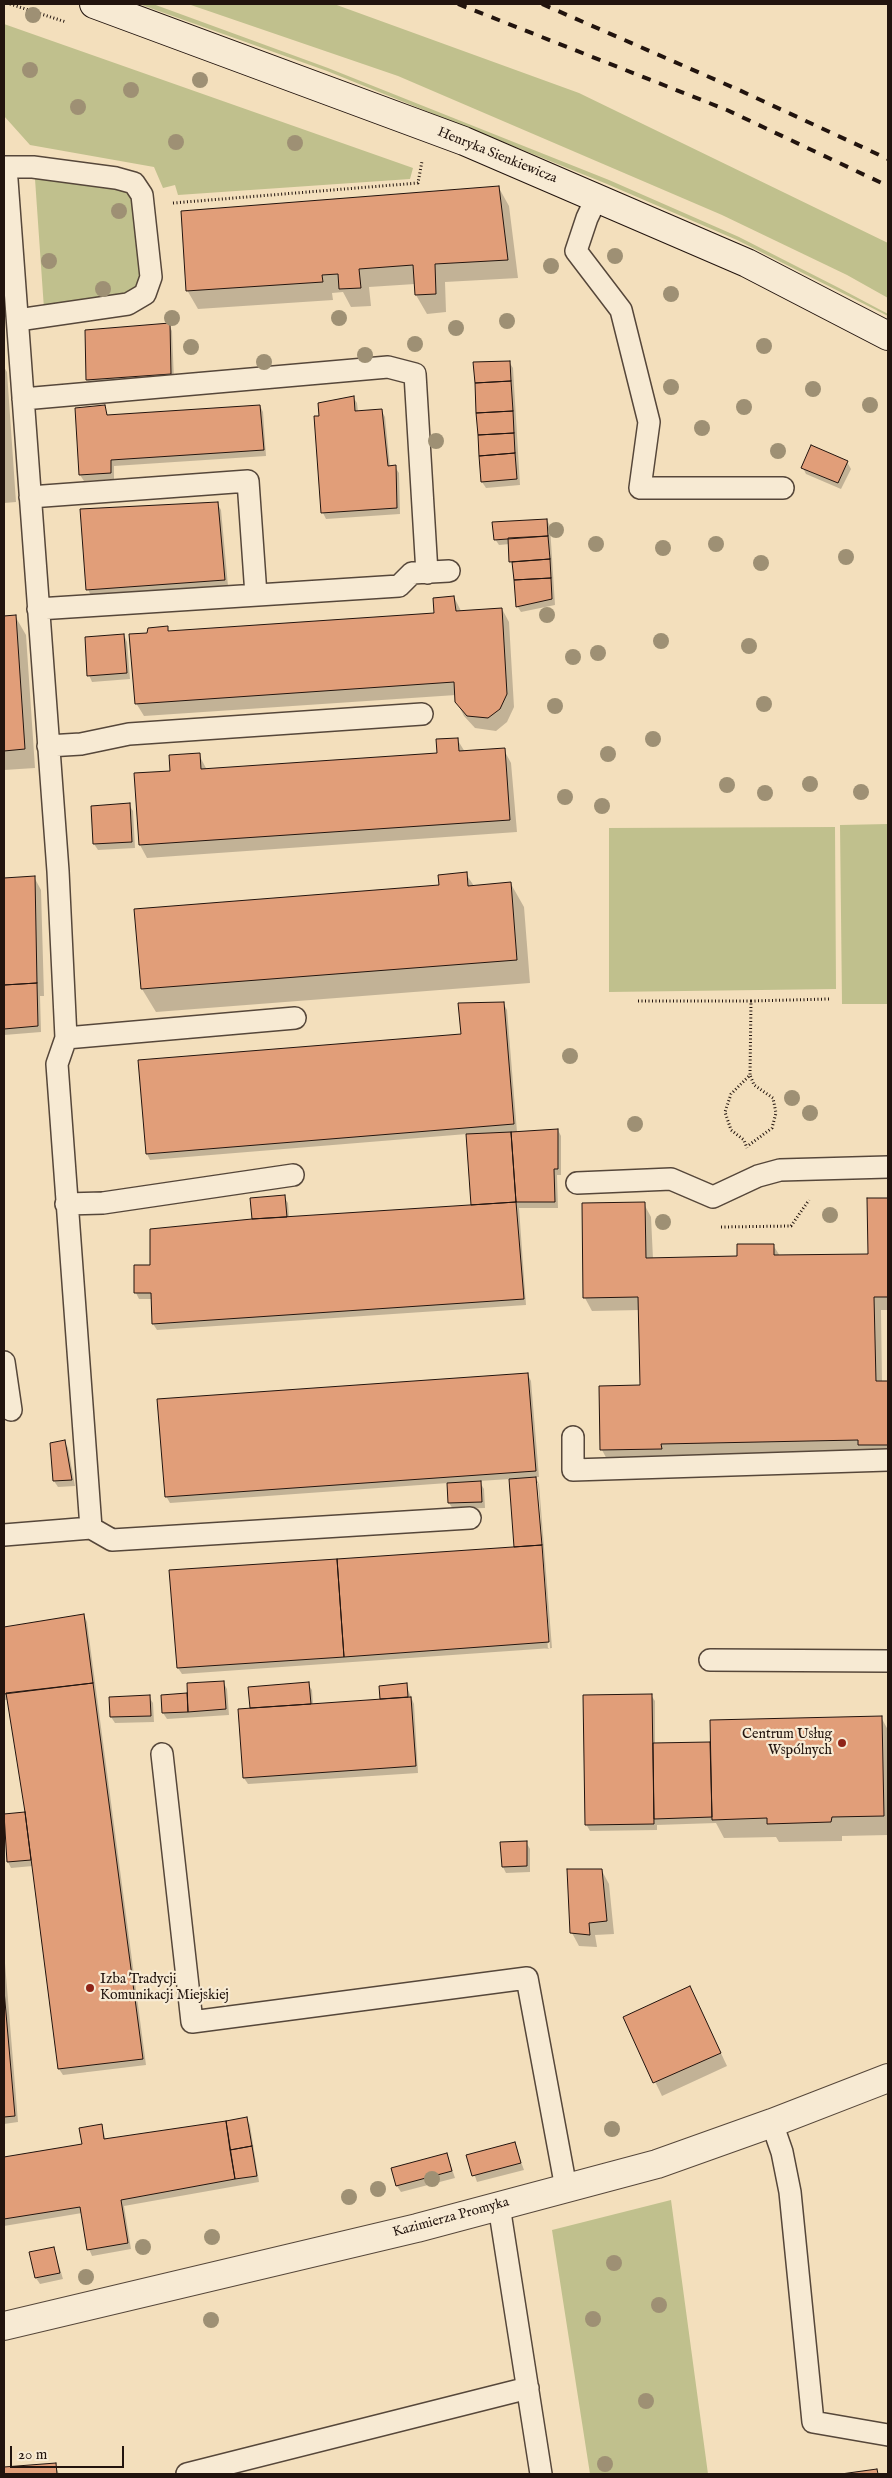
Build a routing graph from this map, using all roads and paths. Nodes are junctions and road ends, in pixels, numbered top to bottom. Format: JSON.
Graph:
{"nodes":[{"id":1,"x":94,"y":4,"type":"edge"},
{"id":2,"x":422,"y":160,"type":"dead end"},
{"id":3,"x":4,"y":167,"type":"edge"},
{"id":4,"x":4,"y":173,"type":"edge"},
{"id":5,"x":597,"y":197,"type":"junction"},
{"id":6,"x":176,"y":202,"type":"dead end"},
{"id":7,"x":18,"y":320,"type":"junction"},
{"id":8,"x":888,"y":336,"type":"edge"},
{"id":9,"x":23,"y":399,"type":"junction"},
{"id":10,"x":783,"y":488,"type":"dead end"},
{"id":11,"x":30,"y":497,"type":"junction"},
{"id":12,"x":449,"y":571,"type":"dead end"},
{"id":13,"x":427,"y":573,"type":"junction"},
{"id":14,"x":256,"y":595,"type":"junction"},
{"id":15,"x":38,"y":609,"type":"junction"},
{"id":16,"x":422,"y":714,"type":"dead end"},
{"id":17,"x":48,"y":746,"type":"junction"},
{"id":18,"x":829,"y":998,"type":"dead end"},
{"id":19,"x":638,"y":1001,"type":"dead end"},
{"id":20,"x":752,"y":1001,"type":"junction"},
{"id":21,"x":295,"y":1018,"type":"dead end"},
{"id":22,"x":66,"y":1038,"type":"junction"},
{"id":23,"x":750,"y":1075,"type":"junction"},
{"id":24,"x":746,"y":1146,"type":"junction"},
{"id":25,"x":888,"y":1167,"type":"edge"},
{"id":26,"x":293,"y":1175,"type":"dead end"},
{"id":27,"x":577,"y":1182,"type":"dead end"},
{"id":28,"x":744,"y":1184,"type":"junction"},
{"id":29,"x":813,"y":1194,"type":"dead end"},
{"id":30,"x":66,"y":1204,"type":"junction"},
{"id":31,"x":717,"y":1226,"type":"dead end"},
{"id":32,"x":733,"y":1229,"type":"junction"},
{"id":33,"x":4,"y":1362,"type":"edge"},
{"id":34,"x":11,"y":1410,"type":"dead end"},
{"id":35,"x":573,"y":1437,"type":"dead end"},
{"id":36,"x":888,"y":1460,"type":"edge"},
{"id":37,"x":470,"y":1518,"type":"dead end"},
{"id":38,"x":91,"y":1528,"type":"junction"},
{"id":39,"x":4,"y":1535,"type":"edge"},
{"id":40,"x":710,"y":1660,"type":"dead end"},
{"id":41,"x":888,"y":1660,"type":"edge"},
{"id":42,"x":162,"y":1754,"type":"dead end"},
{"id":43,"x":888,"y":2078,"type":"edge"},
{"id":44,"x":772,"y":2123,"type":"junction"},
{"id":45,"x":566,"y":2188,"type":"junction"},
{"id":46,"x":499,"y":2206,"type":"junction"},
{"id":47,"x":4,"y":2326,"type":"edge"},
{"id":48,"x":528,"y":2388,"type":"junction"},
{"id":49,"x":888,"y":2434,"type":"edge"},
{"id":50,"x":188,"y":2474,"type":"edge"},
{"id":51,"x":541,"y":2474,"type":"edge"}],
"edges":[{"from":1,"to":5,"type":"street","name":"Henryka Sienkiewicza"},
{"from":2,"to":6,"type":"path"},
{"from":3,"to":7,"type":"lane"},
{"from":4,"to":7,"type":"lane"},
{"from":5,"to":8,"type":"street","name":"Henryka Sienkiewicza"},
{"from":5,"to":10,"type":"lane"},
{"from":7,"to":9,"type":"lane"},
{"from":9,"to":11,"type":"lane"},
{"from":9,"to":13,"type":"lane"},
{"from":11,"to":14,"type":"lane"},
{"from":11,"to":15,"type":"lane"},
{"from":12,"to":13,"type":"lane"},
{"from":13,"to":14,"type":"lane"},
{"from":14,"to":15,"type":"lane"},
{"from":15,"to":17,"type":"lane"},
{"from":16,"to":17,"type":"lane"},
{"from":17,"to":22,"type":"lane"},
{"from":18,"to":20,"type":"path"},
{"from":19,"to":20,"type":"path"},
{"from":20,"to":23,"type":"path"},
{"from":21,"to":22,"type":"lane"},
{"from":22,"to":30,"type":"lane"},
{"from":23,"to":24,"type":"path"},
{"from":23,"to":24,"type":"path"},
{"from":24,"to":28,"type":"path"},
{"from":25,"to":28,"type":"lane"},
{"from":26,"to":30,"type":"lane"},
{"from":27,"to":28,"type":"lane"},
{"from":28,"to":32,"type":"path"},
{"from":29,"to":32,"type":"path"},
{"from":30,"to":38,"type":"lane"},
{"from":31,"to":32,"type":"path"},
{"from":33,"to":34,"type":"lane"},
{"from":35,"to":36,"type":"lane"},
{"from":37,"to":38,"type":"lane"},
{"from":38,"to":39,"type":"lane"},
{"from":40,"to":41,"type":"lane"},
{"from":42,"to":45,"type":"lane"},
{"from":43,"to":44,"type":"street","name":"Kazimierza Promyka"},
{"from":44,"to":45,"type":"street","name":"Kazimierza Promyka"},
{"from":44,"to":49,"type":"lane"},
{"from":45,"to":46,"type":"street","name":"Kazimierza Promyka"},
{"from":46,"to":47,"type":"street","name":"Kazimierza Promyka"},
{"from":46,"to":48,"type":"lane"},
{"from":48,"to":50,"type":"lane"},
{"from":48,"to":51,"type":"lane"}]}
